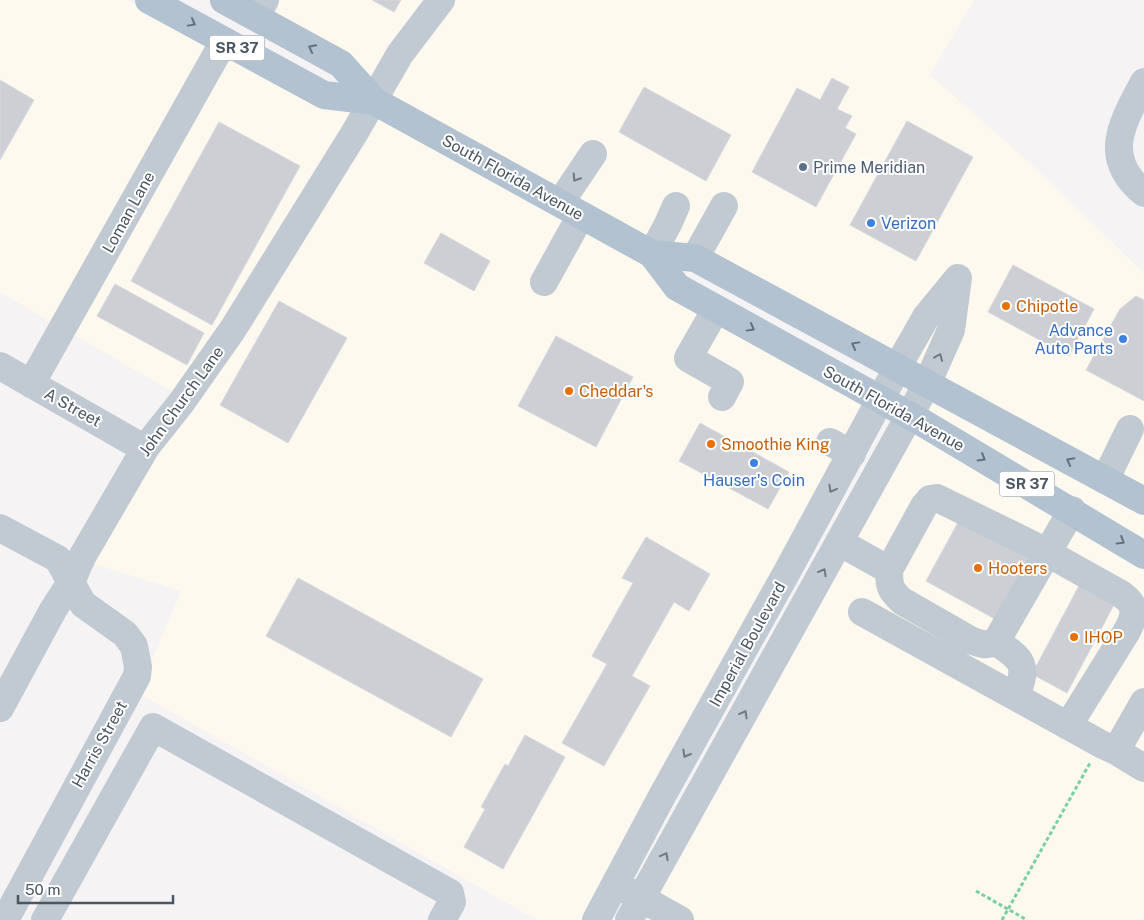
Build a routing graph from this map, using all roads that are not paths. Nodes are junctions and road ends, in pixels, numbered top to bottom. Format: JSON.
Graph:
{"nodes":[{"id":1,"x":150,"y":0,"type":"edge"},
{"id":2,"x":224,"y":0,"type":"edge"},
{"id":3,"x":441,"y":0,"type":"edge"},
{"id":4,"x":260,"y":9,"type":"edge"},
{"id":5,"x":224,"y":41,"type":"junction"},
{"id":6,"x":1144,"y":82,"type":"edge"},
{"id":7,"x":374,"y":101,"type":"junction"},
{"id":8,"x":593,"y":154,"type":"dead end"},
{"id":9,"x":1144,"y":193,"type":"edge"},
{"id":10,"x":676,"y":206,"type":"dead end"},
{"id":11,"x":724,"y":206,"type":"dead end"},
{"id":12,"x":570,"y":209,"type":"junction"},
{"id":13,"x":652,"y":254,"type":"junction"},
{"id":14,"x":695,"y":258,"type":"junction"},
{"id":15,"x":544,"y":282,"type":"dead end"},
{"id":16,"x":716,"y":309,"type":"junction"},
{"id":17,"x":0,"y":366,"type":"edge"},
{"id":18,"x":898,"y":368,"type":"junction"},
{"id":19,"x":31,"y":384,"type":"junction"},
{"id":20,"x":927,"y":384,"type":"junction"},
{"id":21,"x":726,"y":390,"type":"dead end"},
{"id":22,"x":881,"y":400,"type":"junction"},
{"id":23,"x":910,"y":416,"type":"junction"},
{"id":24,"x":1130,"y":429,"type":"dead end"},
{"id":25,"x":146,"y":446,"type":"junction"},
{"id":26,"x":1106,"y":480,"type":"junction"},
{"id":27,"x":1144,"y":501,"type":"edge"},
{"id":28,"x":1072,"y":510,"type":"junction"},
{"id":29,"x":0,"y":528,"type":"edge"},
{"id":30,"x":839,"y":542,"type":"junction"},
{"id":31,"x":1048,"y":554,"type":"junction"},
{"id":32,"x":1144,"y":555,"type":"edge"},
{"id":33,"x":889,"y":570,"type":"junction"},
{"id":34,"x":71,"y":582,"type":"junction"},
{"id":35,"x":862,"y":612,"type":"dead end"},
{"id":36,"x":996,"y":642,"type":"junction"},
{"id":37,"x":1016,"y":697,"type":"junction"},
{"id":38,"x":2,"y":699,"type":"edge"},
{"id":39,"x":1144,"y":702,"type":"edge"},
{"id":40,"x":1068,"y":726,"type":"junction"},
{"id":41,"x":1144,"y":732,"type":"edge"},
{"id":42,"x":1130,"y":759,"type":"edge"},
{"id":43,"x":615,"y":883,"type":"junction"},
{"id":44,"x":635,"y":909,"type":"edge"},
{"id":45,"x":5,"y":920,"type":"edge"},
{"id":46,"x":45,"y":920,"type":"edge"},
{"id":47,"x":442,"y":920,"type":"edge"},
{"id":48,"x":596,"y":920,"type":"edge"},
{"id":49,"x":680,"y":920,"type":"edge"}],
"edges":[{"from":1,"to":5,"type":"main road","name":"South Florida Avenue","number":"SR 37","one_way":true},
{"from":2,"to":4,"type":"main road","name":"South Florida Avenue","number":"SR 37"},
{"from":3,"to":7,"type":"street","name":"John Church Lane"},
{"from":7,"to":4,"type":"main road","name":"South Florida Avenue","number":"SR 37","one_way":true},
{"from":5,"to":7,"type":"main road","name":"South Florida Avenue","number":"SR 37"},
{"from":5,"to":19,"type":"street","name":"Loman Lane"},
{"from":6,"to":9,"type":"street"},
{"from":7,"to":12,"type":"main road","name":"South Florida Avenue","number":"SR 37"},
{"from":7,"to":25,"type":"street","name":"John Church Lane"},
{"from":8,"to":12,"type":"street","one_way":true},
{"from":10,"to":13,"type":"street"},
{"from":11,"to":14,"type":"street"},
{"from":12,"to":13,"type":"main road","name":"South Florida Avenue","number":"SR 37"},
{"from":12,"to":15,"type":"street"},
{"from":13,"to":14,"type":"main road","name":"South Florida Avenue","number":"SR 37"},
{"from":13,"to":16,"type":"main road","name":"South Florida Avenue","number":"SR 37"},
{"from":18,"to":14,"type":"main road","name":"South Florida Avenue","number":"SR 37","one_way":true},
{"from":16,"to":21,"type":"street"},
{"from":16,"to":22,"type":"main road","name":"South Florida Avenue","number":"SR 37","one_way":true},
{"from":17,"to":19,"type":"street","name":"A Street"},
{"from":18,"to":20,"type":"main road","name":"South Florida Avenue","number":"SR 37"},
{"from":20,"to":18,"type":"street","name":"Imperial Boulevard","one_way":true},
{"from":18,"to":22,"type":"street","name":"Imperial Boulevard"},
{"from":19,"to":25,"type":"street","name":"A Street"},
{"from":20,"to":23,"type":"street","name":"Imperial Boulevard"},
{"from":26,"to":20,"type":"main road","name":"South Florida Avenue","number":"SR 37","one_way":true},
{"from":22,"to":23,"type":"main road","name":"South Florida Avenue","number":"SR 37"},
{"from":22,"to":43,"type":"street","name":"Imperial Boulevard","one_way":true},
{"from":23,"to":28,"type":"main road","name":"South Florida Avenue","number":"SR 37","one_way":true},
{"from":23,"to":30,"type":"street","name":"Imperial Boulevard"},
{"from":24,"to":26,"type":"street"},
{"from":25,"to":34,"type":"street","name":"John Church Lane"},
{"from":26,"to":27,"type":"main road","name":"South Florida Avenue","number":"SR 37"},
{"from":28,"to":31,"type":"street"},
{"from":28,"to":32,"type":"main road","name":"South Florida Avenue","number":"SR 37","one_way":true},
{"from":29,"to":34,"type":"street","name":"Harris Street"},
{"from":30,"to":33,"type":"street"},
{"from":44,"to":30,"type":"street","name":"Imperial Boulevard","one_way":true},
{"from":31,"to":33,"type":"street"},
{"from":31,"to":36,"type":"street"},
{"from":31,"to":40,"type":"street"},
{"from":33,"to":36,"type":"street"},
{"from":34,"to":38,"type":"street","name":"John Church Lane"},
{"from":34,"to":45,"type":"street","name":"Harris Street"},
{"from":35,"to":37,"type":"street"},
{"from":36,"to":37,"type":"street"},
{"from":37,"to":40,"type":"street"},
{"from":39,"to":42,"type":"street"},
{"from":40,"to":42,"type":"street"},
{"from":41,"to":42,"type":"street"},
{"from":43,"to":44,"type":"street"},
{"from":43,"to":48,"type":"street","name":"Imperial Boulevard"},
{"from":44,"to":49,"type":"street"},
{"from":46,"to":47,"type":"street"}]}
